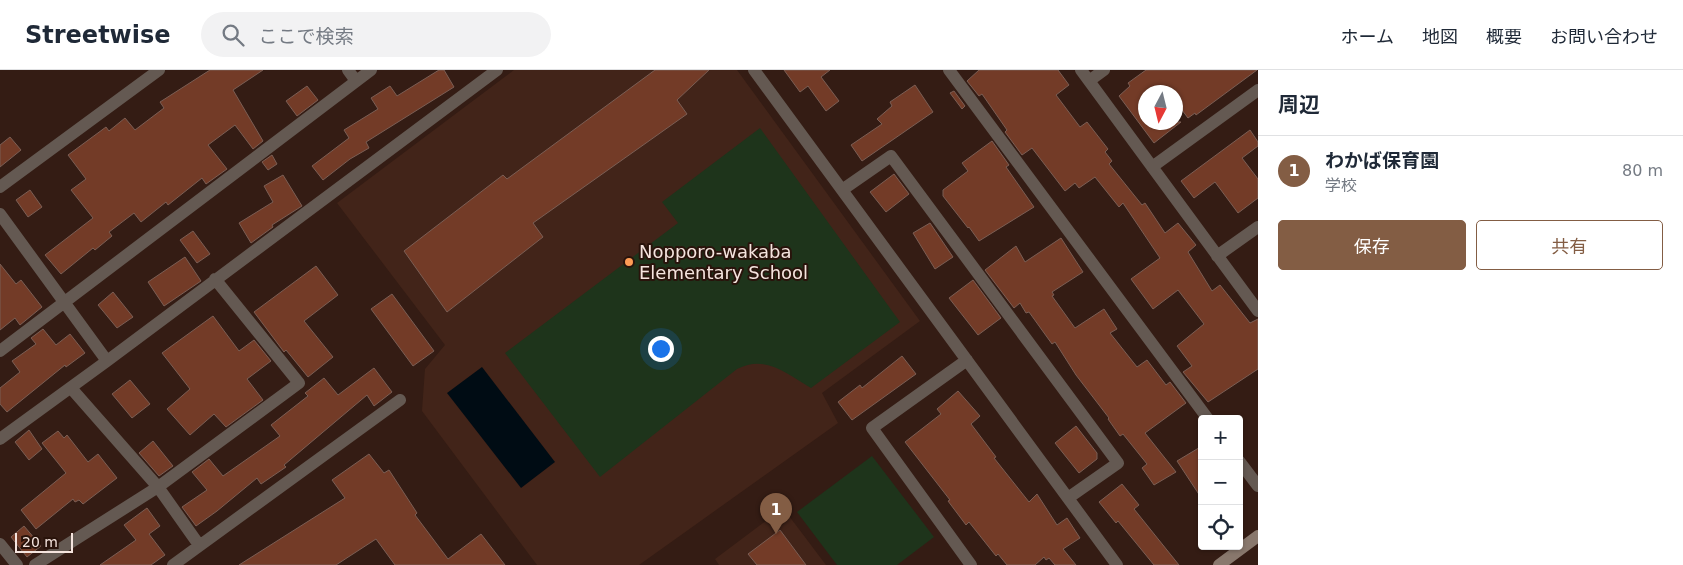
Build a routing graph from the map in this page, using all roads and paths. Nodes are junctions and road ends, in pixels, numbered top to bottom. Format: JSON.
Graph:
{"nodes":[{"id":1,"x":159,"y":70,"type":"edge"},
{"id":2,"x":348,"y":70,"type":"edge"},
{"id":3,"x":371,"y":70,"type":"edge"},
{"id":4,"x":498,"y":70,"type":"edge"},
{"id":5,"x":754,"y":70,"type":"edge"},
{"id":6,"x":948,"y":70,"type":"edge"},
{"id":7,"x":1081,"y":70,"type":"edge"},
{"id":8,"x":1104,"y":70,"type":"edge"},
{"id":9,"x":356,"y":81,"type":"junction"},
{"id":10,"x":1089,"y":81,"type":"junction"},
{"id":11,"x":1258,"y":90,"type":"edge"},
{"id":12,"x":1152,"y":167,"type":"junction"},
{"id":13,"x":0,"y":187,"type":"edge"},
{"id":14,"x":842,"y":190,"type":"junction"},
{"id":15,"x":0,"y":214,"type":"edge"},
{"id":16,"x":1258,"y":227,"type":"edge"},
{"id":17,"x":1217,"y":256,"type":"junction"},
{"id":18,"x":215,"y":279,"type":"junction"},
{"id":19,"x":64,"y":302,"type":"junction"},
{"id":20,"x":1258,"y":311,"type":"edge"},
{"id":21,"x":0,"y":350,"type":"edge"},
{"id":22,"x":967,"y":360,"type":"junction"},
{"id":23,"x":107,"y":361,"type":"junction"},
{"id":24,"x":71,"y":388,"type":"junction"},
{"id":25,"x":400,"y":400,"type":"dead end"},
{"id":26,"x":1205,"y":415,"type":"edge"},
{"id":27,"x":0,"y":439,"type":"edge"},
{"id":28,"x":1243,"y":466,"type":"edge"},
{"id":29,"x":1258,"y":486,"type":"edge"},
{"id":30,"x":158,"y":487,"type":"junction"},
{"id":31,"x":1068,"y":498,"type":"junction"},
{"id":32,"x":1258,"y":536,"type":"edge"},
{"id":33,"x":0,"y":544,"type":"edge"},
{"id":34,"x":199,"y":545,"type":"junction"},
{"id":35,"x":17,"y":565,"type":"edge"},
{"id":36,"x":35,"y":565,"type":"edge"},
{"id":37,"x":173,"y":565,"type":"edge"},
{"id":38,"x":972,"y":565,"type":"edge"},
{"id":39,"x":1117,"y":565,"type":"edge"},
{"id":40,"x":1219,"y":565,"type":"edge"}],
"edges":[{"from":1,"to":13,"type":"street"},
{"from":2,"to":9,"type":"street"},
{"from":3,"to":9,"type":"street"},
{"from":4,"to":18,"type":"street"},
{"from":5,"to":14,"type":"street"},
{"from":6,"to":26,"type":"street"},
{"from":7,"to":10,"type":"street"},
{"from":8,"to":10,"type":"street"},
{"from":9,"to":19,"type":"street"},
{"from":10,"to":12,"type":"street"},
{"from":11,"to":12,"type":"street"},
{"from":12,"to":17,"type":"street"},
{"from":14,"to":22,"type":"street"},
{"from":14,"to":31,"type":"street"},
{"from":15,"to":19,"type":"street"},
{"from":16,"to":17,"type":"street"},
{"from":17,"to":20,"type":"street"},
{"from":18,"to":23,"type":"street"},
{"from":18,"to":30,"type":"street"},
{"from":19,"to":21,"type":"street"},
{"from":19,"to":23,"type":"street"},
{"from":22,"to":31,"type":"street"},
{"from":22,"to":38,"type":"street"},
{"from":23,"to":24,"type":"street"},
{"from":24,"to":27,"type":"street"},
{"from":24,"to":30,"type":"street"},
{"from":25,"to":34,"type":"street"},
{"from":28,"to":29,"type":"street"},
{"from":30,"to":34,"type":"street"},
{"from":30,"to":36,"type":"street"},
{"from":31,"to":39,"type":"street"},
{"from":32,"to":40,"type":"street"},
{"from":33,"to":35,"type":"street"},
{"from":34,"to":37,"type":"street"}]}
